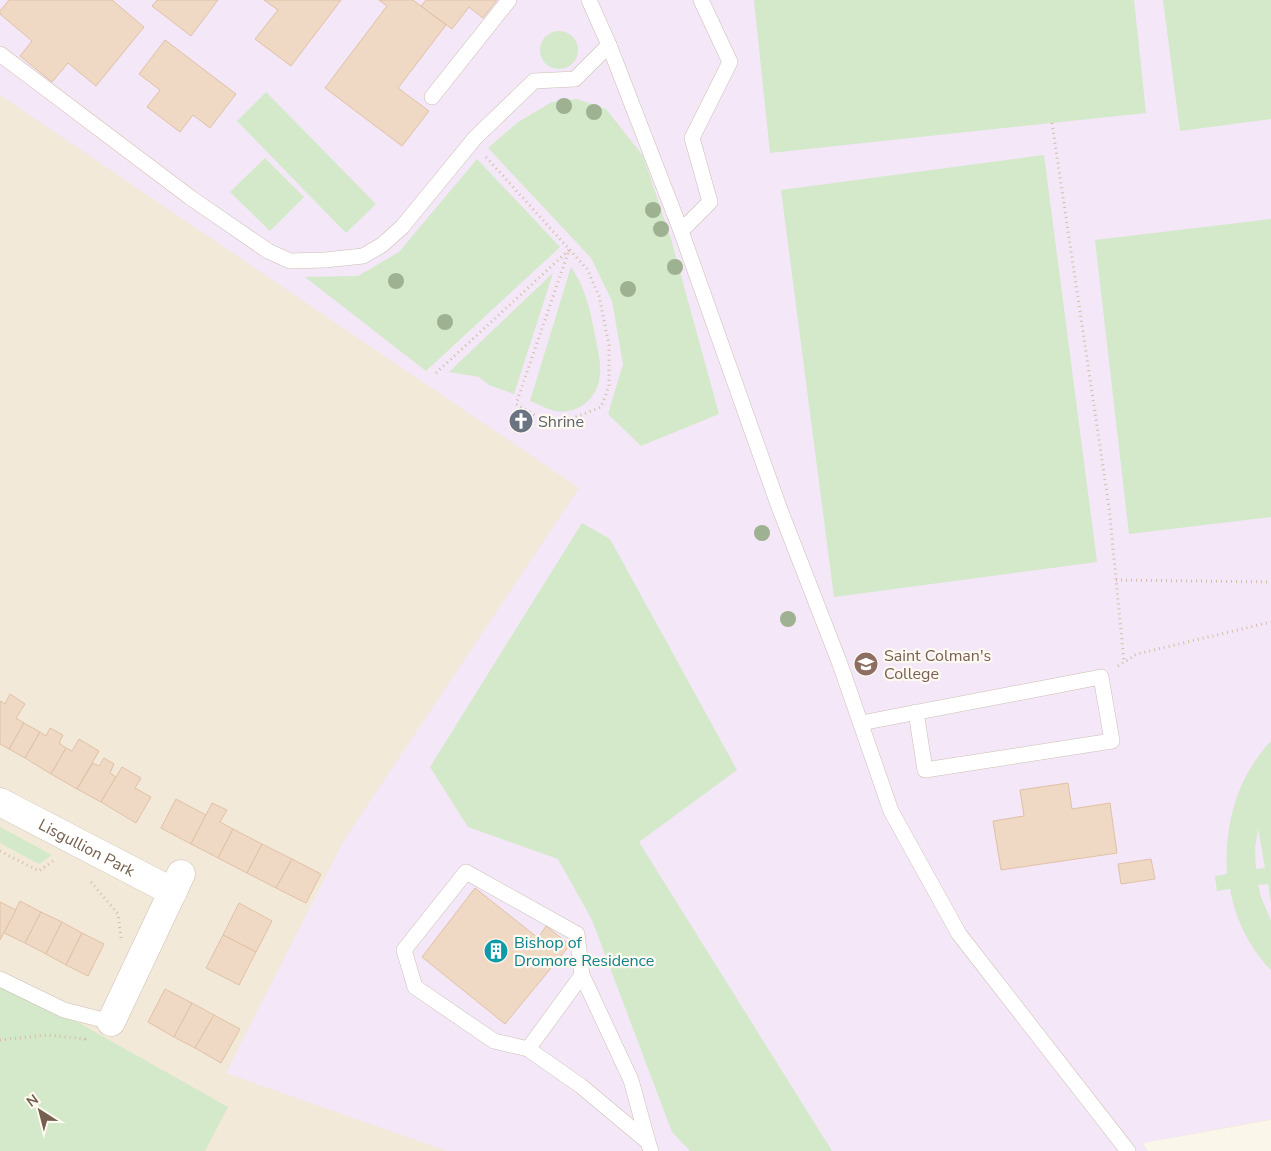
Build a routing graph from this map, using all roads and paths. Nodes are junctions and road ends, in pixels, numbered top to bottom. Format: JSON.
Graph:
{"nodes":[{"id":1,"x":509,"y":0,"type":"edge"},
{"id":2,"x":589,"y":0,"type":"edge"},
{"id":3,"x":701,"y":0,"type":"edge"},
{"id":4,"x":609,"y":45,"type":"junction"},
{"id":5,"x":0,"y":54,"type":"edge"},
{"id":6,"x":432,"y":97,"type":"dead end"},
{"id":7,"x":1052,"y":123,"type":"dead end"},
{"id":8,"x":472,"y":142,"type":"junction"},
{"id":9,"x":681,"y":231,"type":"junction"},
{"id":10,"x":569,"y":250,"type":"junction"},
{"id":11,"x":436,"y":373,"type":"dead end"},
{"id":12,"x":1116,"y":580,"type":"junction"},
{"id":13,"x":1271,"y":582,"type":"edge"},
{"id":14,"x":1271,"y":622,"type":"edge"},
{"id":15,"x":1124,"y":662,"type":"junction"},
{"id":16,"x":1101,"y":677,"type":"junction"},
{"id":17,"x":916,"y":712,"type":"junction"},
{"id":18,"x":861,"y":723,"type":"junction"},
{"id":19,"x":0,"y":802,"type":"edge"},
{"id":20,"x":0,"y":851,"type":"edge"},
{"id":21,"x":57,"y":858,"type":"dead end"},
{"id":22,"x":87,"y":876,"type":"dead end"},
{"id":23,"x":121,"y":945,"type":"dead end"},
{"id":24,"x":582,"y":975,"type":"junction"},
{"id":25,"x":0,"y":979,"type":"edge"},
{"id":26,"x":111,"y":1022,"type":"joint"},
{"id":27,"x":46,"y":1035,"type":"dead end"},
{"id":28,"x":0,"y":1040,"type":"edge"},
{"id":29,"x":528,"y":1049,"type":"junction"},
{"id":30,"x":650,"y":1147,"type":"edge"},
{"id":31,"x":1128,"y":1151,"type":"edge"}],
"edges":[{"from":1,"to":6,"type":"lane"},
{"from":2,"to":4,"type":"lane"},
{"from":3,"to":9,"type":"lane"},
{"from":4,"to":8,"type":"lane"},
{"from":4,"to":9,"type":"lane"},
{"from":5,"to":8,"type":"lane"},
{"from":7,"to":12,"type":"path"},
{"from":8,"to":10,"type":"path"},
{"from":9,"to":18,"type":"lane"},
{"from":10,"to":10,"type":"path"},
{"from":10,"to":11,"type":"path"},
{"from":12,"to":13,"type":"path"},
{"from":12,"to":15,"type":"path"},
{"from":14,"to":15,"type":"path"},
{"from":15,"to":16,"type":"path"},
{"from":16,"to":17,"type":"lane"},
{"from":16,"to":17,"type":"lane"},
{"from":17,"to":18,"type":"lane"},
{"from":18,"to":31,"type":"lane"},
{"from":19,"to":26,"type":"street","name":"Lisgullion Park"},
{"from":20,"to":21,"type":"path"},
{"from":22,"to":23,"type":"path"},
{"from":24,"to":29,"type":"lane"},
{"from":24,"to":29,"type":"lane"},
{"from":24,"to":30,"type":"lane"},
{"from":25,"to":26,"type":"lane"},
{"from":27,"to":28,"type":"path"},
{"from":29,"to":30,"type":"lane"}]}
